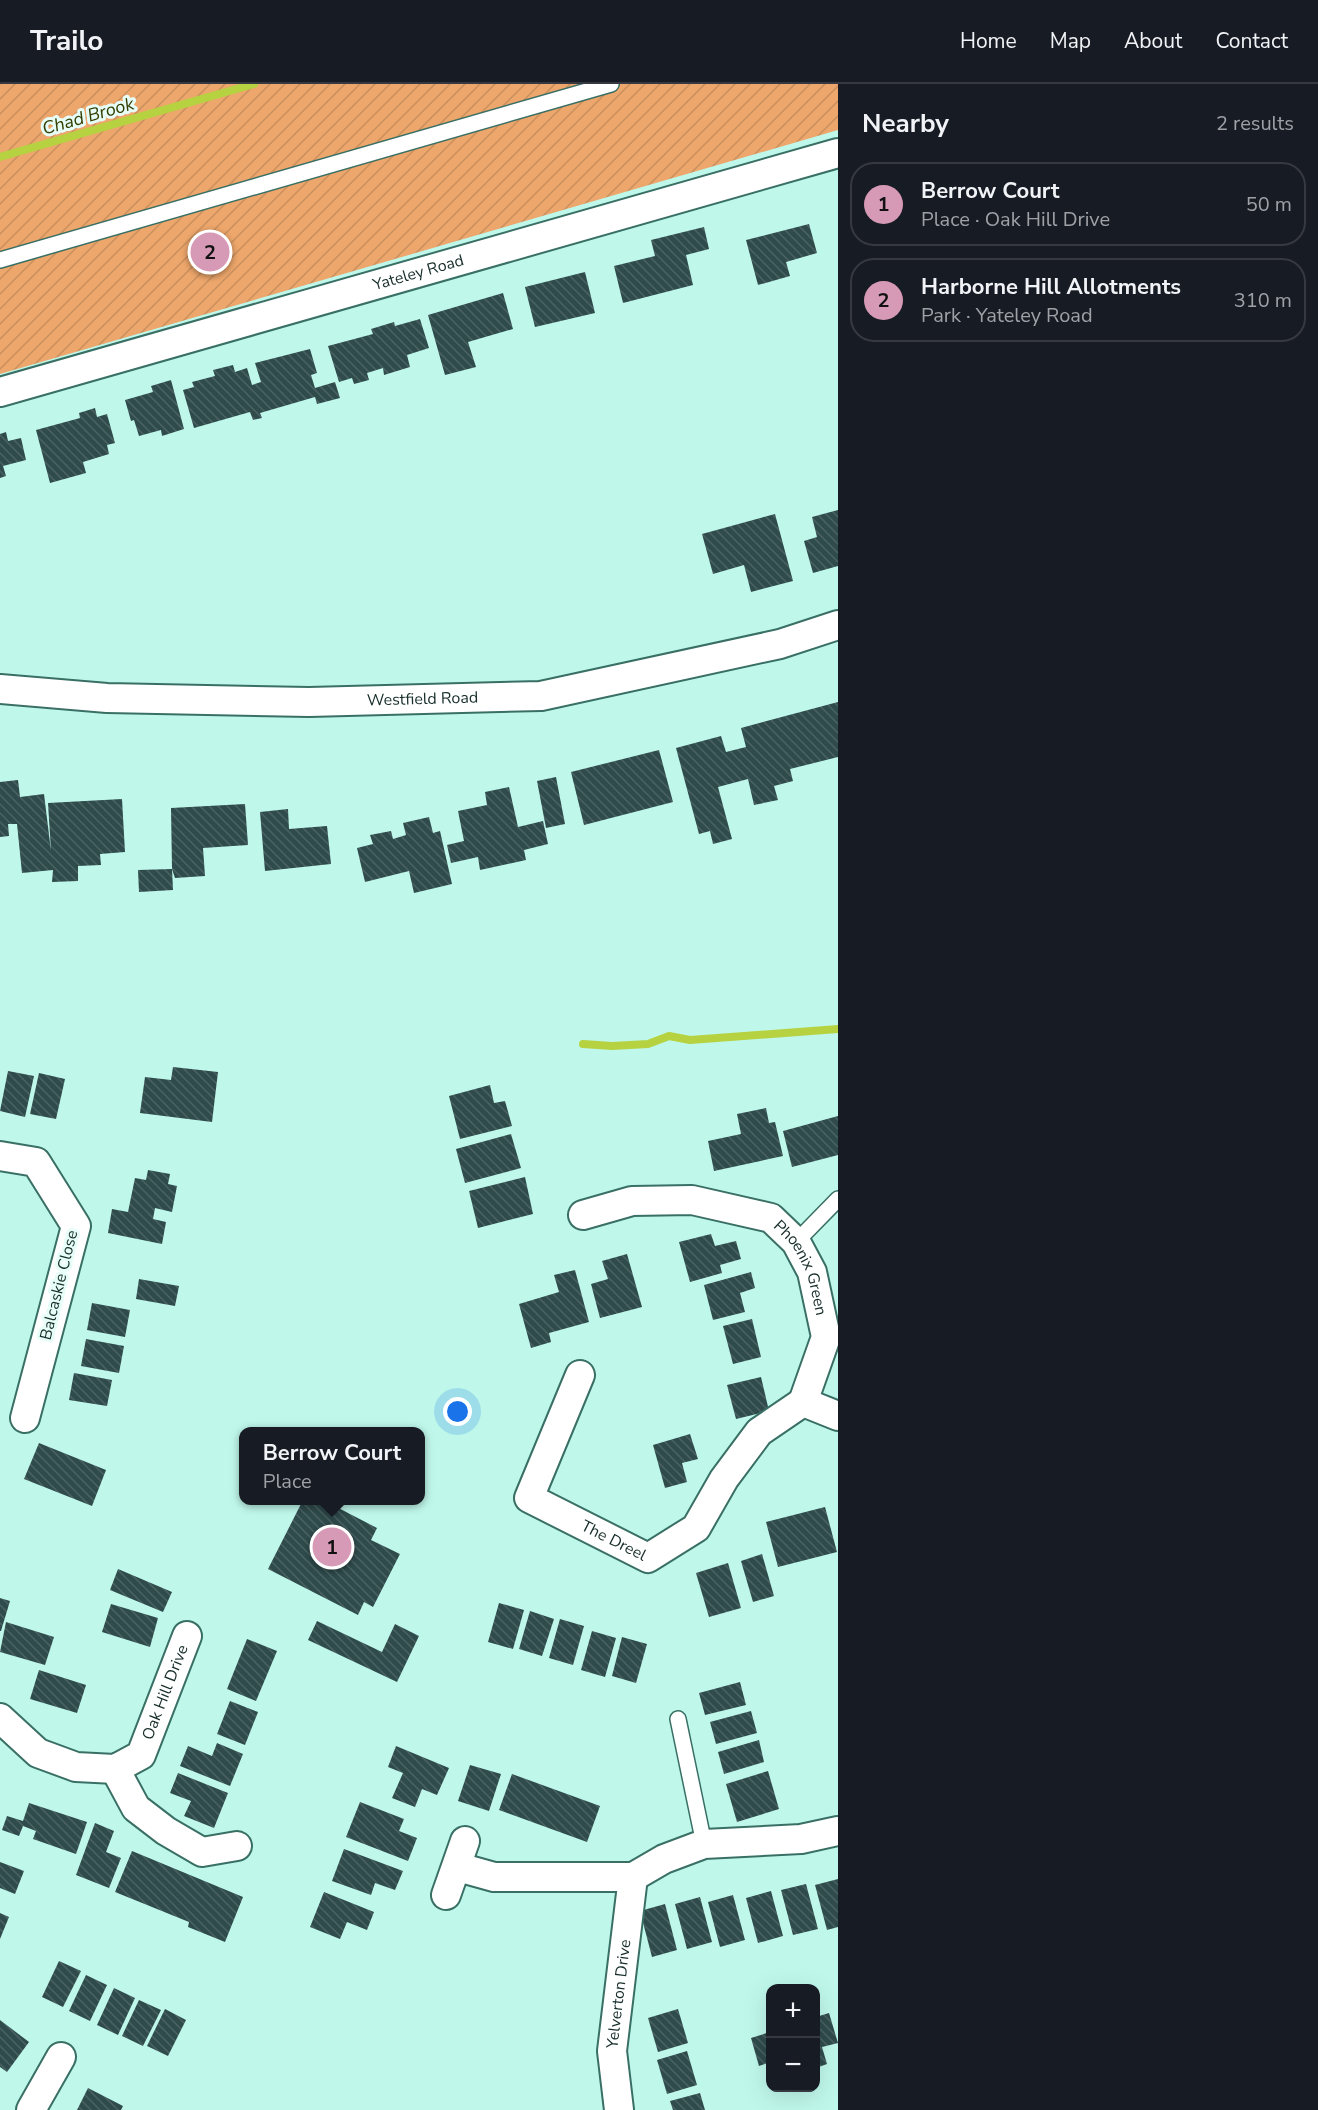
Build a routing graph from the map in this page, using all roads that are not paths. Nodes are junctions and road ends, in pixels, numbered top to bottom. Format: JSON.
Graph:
{"nodes":[{"id":1,"x":610,"y":84,"type":"edge"},
{"id":2,"x":838,"y":153,"type":"edge"},
{"id":3,"x":0,"y":260,"type":"edge"},
{"id":4,"x":0,"y":392,"type":"edge"},
{"id":5,"x":838,"y":625,"type":"edge"},
{"id":6,"x":0,"y":689,"type":"edge"},
{"id":7,"x":0,"y":1156,"type":"edge"},
{"id":8,"x":838,"y":1200,"type":"edge"},
{"id":9,"x":584,"y":1215,"type":"dead end"},
{"id":10,"x":796,"y":1242,"type":"junction"},
{"id":11,"x":580,"y":1375,"type":"dead end"},
{"id":12,"x":803,"y":1402,"type":"junction"},
{"id":13,"x":838,"y":1416,"type":"edge"},
{"id":14,"x":25,"y":1418,"type":"dead end"},
{"id":15,"x":187,"y":1636,"type":"dead end"},
{"id":16,"x":0,"y":1718,"type":"edge"},
{"id":17,"x":678,"y":1719,"type":"dead end"},
{"id":18,"x":115,"y":1769,"type":"junction"},
{"id":19,"x":838,"y":1831,"type":"edge"},
{"id":20,"x":704,"y":1844,"type":"junction"},
{"id":21,"x":237,"y":1846,"type":"dead end"},
{"id":22,"x":633,"y":1877,"type":"junction"},
{"id":23,"x":446,"y":1895,"type":"dead end"},
{"id":24,"x":61,"y":2056,"type":"dead end"},
{"id":25,"x":31,"y":2110,"type":"edge"},
{"id":26,"x":619,"y":2110,"type":"edge"}],
"edges":[{"from":1,"to":3,"type":"lane"},
{"from":2,"to":4,"type":"street","name":"Yateley Road"},
{"from":5,"to":6,"type":"street","name":"Westfield Road"},
{"from":7,"to":14,"type":"street","name":"Balcaskie Close"},
{"from":8,"to":10,"type":"lane"},
{"from":9,"to":10,"type":"street","name":"Phoenix Green"},
{"from":10,"to":12,"type":"street","name":"Phoenix Green"},
{"from":11,"to":12,"type":"street","name":"The Dreel"},
{"from":12,"to":13,"type":"street"},
{"from":15,"to":18,"type":"street","name":"Oak Hill Drive"},
{"from":16,"to":18,"type":"street"},
{"from":17,"to":20,"type":"lane"},
{"from":18,"to":21,"type":"street"},
{"from":19,"to":20,"type":"street"},
{"from":20,"to":22,"type":"street"},
{"from":22,"to":23,"type":"street"},
{"from":22,"to":26,"type":"street","name":"Yelverton Drive"},
{"from":24,"to":25,"type":"street"}]}
